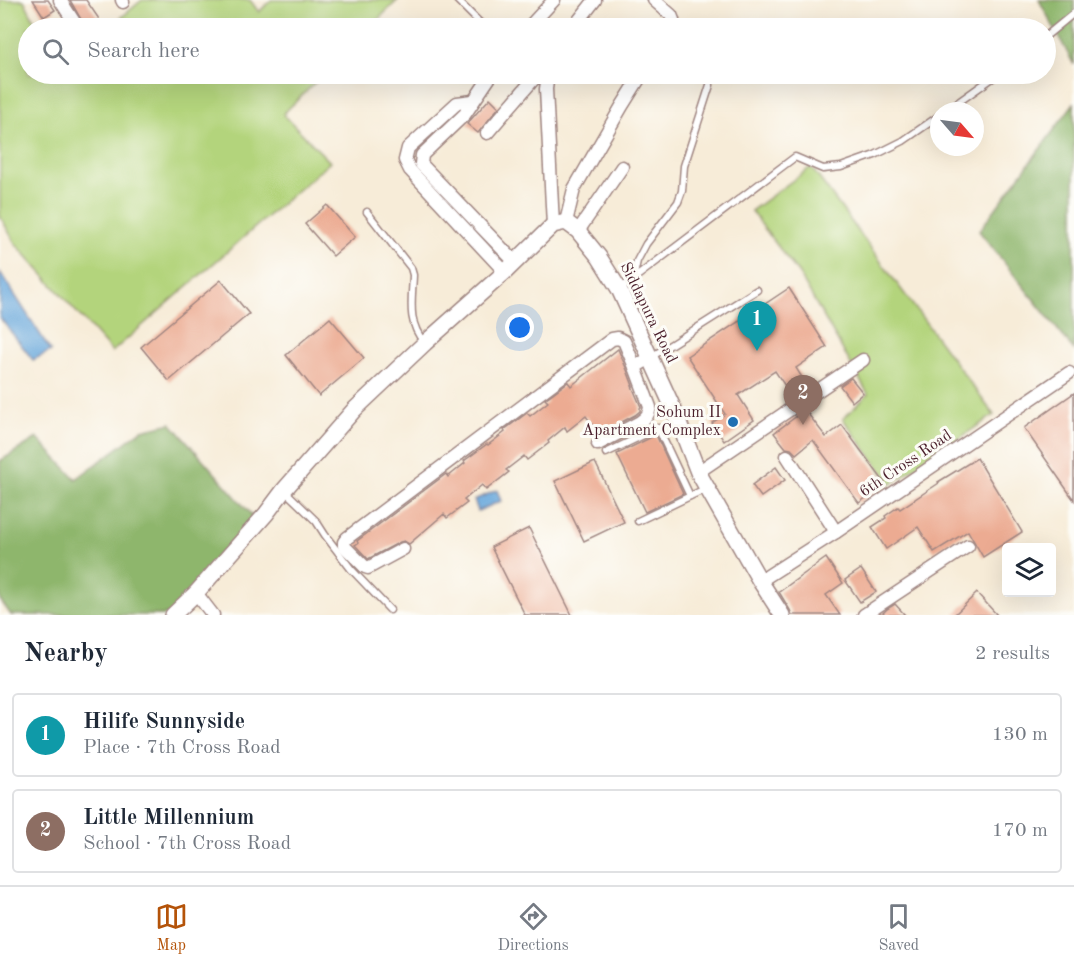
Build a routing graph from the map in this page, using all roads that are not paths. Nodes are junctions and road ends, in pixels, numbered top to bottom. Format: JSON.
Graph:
{"nodes":[{"id":1,"x":60,"y":0,"type":"edge"},
{"id":2,"x":457,"y":0,"type":"edge"},
{"id":3,"x":554,"y":0,"type":"edge"},
{"id":4,"x":595,"y":0,"type":"edge"},
{"id":5,"x":661,"y":2,"type":"edge"},
{"id":6,"x":1074,"y":13,"type":"edge"},
{"id":7,"x":72,"y":18,"type":"edge"},
{"id":8,"x":475,"y":18,"type":"edge"},
{"id":9,"x":543,"y":18,"type":"edge"},
{"id":10,"x":581,"y":18,"type":"edge"},
{"id":11,"x":672,"y":18,"type":"edge"},
{"id":12,"x":1056,"y":28,"type":"edge"},
{"id":13,"x":485,"y":84,"type":"edge"},
{"id":14,"x":529,"y":84,"type":"edge"},
{"id":15,"x":547,"y":84,"type":"edge"},
{"id":16,"x":636,"y":84,"type":"edge"},
{"id":17,"x":984,"y":84,"type":"edge"},
{"id":18,"x":710,"y":86,"type":"dead end"},
{"id":19,"x":959,"y":102,"type":"edge"},
{"id":20,"x":930,"y":122,"type":"edge"},
{"id":21,"x":487,"y":133,"type":"dead end"},
{"id":22,"x":622,"y":167,"type":"dead end"},
{"id":23,"x":366,"y":212,"type":"dead end"},
{"id":24,"x":566,"y":226,"type":"junction"},
{"id":25,"x":510,"y":267,"type":"junction"},
{"id":26,"x":633,"y":279,"type":"junction"},
{"id":27,"x":619,"y":289,"type":"junction"},
{"id":28,"x":757,"y":290,"type":"dead end"},
{"id":29,"x":425,"y":343,"type":"junction"},
{"id":30,"x":650,"y":358,"type":"junction"},
{"id":31,"x":863,"y":360,"type":"dead end"},
{"id":32,"x":635,"y":367,"type":"junction"},
{"id":33,"x":1069,"y":373,"type":"dead end"},
{"id":34,"x":602,"y":448,"type":"joint"},
{"id":35,"x":787,"y":456,"type":"dead end"},
{"id":36,"x":698,"y":472,"type":"junction"},
{"id":37,"x":707,"y":488,"type":"junction"},
{"id":38,"x":284,"y":490,"type":"junction"},
{"id":39,"x":690,"y":496,"type":"junction"},
{"id":40,"x":638,"y":521,"type":"dead end"},
{"id":41,"x":836,"y":532,"type":"junction"},
{"id":42,"x":968,"y":546,"type":"dead end"},
{"id":43,"x":403,"y":549,"type":"dead end"},
{"id":44,"x":760,"y":581,"type":"junction"},
{"id":45,"x":196,"y":593,"type":"junction"},
{"id":46,"x":390,"y":610,"type":"dead end"},
{"id":47,"x":173,"y":615,"type":"edge"},
{"id":48,"x":213,"y":615,"type":"edge"},
{"id":49,"x":782,"y":615,"type":"edge"},
{"id":50,"x":864,"y":615,"type":"edge"}],
"edges":[{"from":1,"to":7,"type":"street"},
{"from":2,"to":8,"type":"lane"},
{"from":3,"to":9,"type":"street"},
{"from":4,"to":10,"type":"street"},
{"from":5,"to":11,"type":"street"},
{"from":6,"to":12,"type":"lane"},
{"from":13,"to":25,"type":"street"},
{"from":14,"to":21,"type":"street"},
{"from":15,"to":24,"type":"street"},
{"from":16,"to":24,"type":"street"},
{"from":17,"to":19,"type":"lane"},
{"from":18,"to":26,"type":"lane"},
{"from":20,"to":26,"type":"lane"},
{"from":22,"to":24,"type":"street"},
{"from":23,"to":29,"type":"lane"},
{"from":24,"to":25,"type":"street"},
{"from":24,"to":27,"type":"street","name":"Siddapura Road"},
{"from":25,"to":29,"type":"street"},
{"from":26,"to":27,"type":"lane"},
{"from":27,"to":30,"type":"street","name":"Siddapura Road"},
{"from":28,"to":30,"type":"lane"},
{"from":29,"to":38,"type":"street"},
{"from":30,"to":32,"type":"street"},
{"from":30,"to":36,"type":"street","name":"Siddapura Road"},
{"from":31,"to":36,"type":"street"},
{"from":32,"to":34,"type":"street"},
{"from":32,"to":43,"type":"street"},
{"from":33,"to":41,"type":"street","name":"6th Cross Road"},
{"from":34,"to":39,"type":"lane"},
{"from":35,"to":41,"type":"street"},
{"from":36,"to":37,"type":"street","name":"Siddapura Road"},
{"from":37,"to":39,"type":"lane"},
{"from":37,"to":44,"type":"street","name":"Siddapura Road"},
{"from":38,"to":45,"type":"street"},
{"from":38,"to":46,"type":"lane"},
{"from":39,"to":40,"type":"lane"},
{"from":41,"to":44,"type":"street","name":"6th Cross Road"},
{"from":42,"to":50,"type":"street"},
{"from":44,"to":49,"type":"street","name":"Siddapura Road"},
{"from":45,"to":47,"type":"street"},
{"from":45,"to":48,"type":"street"}]}
